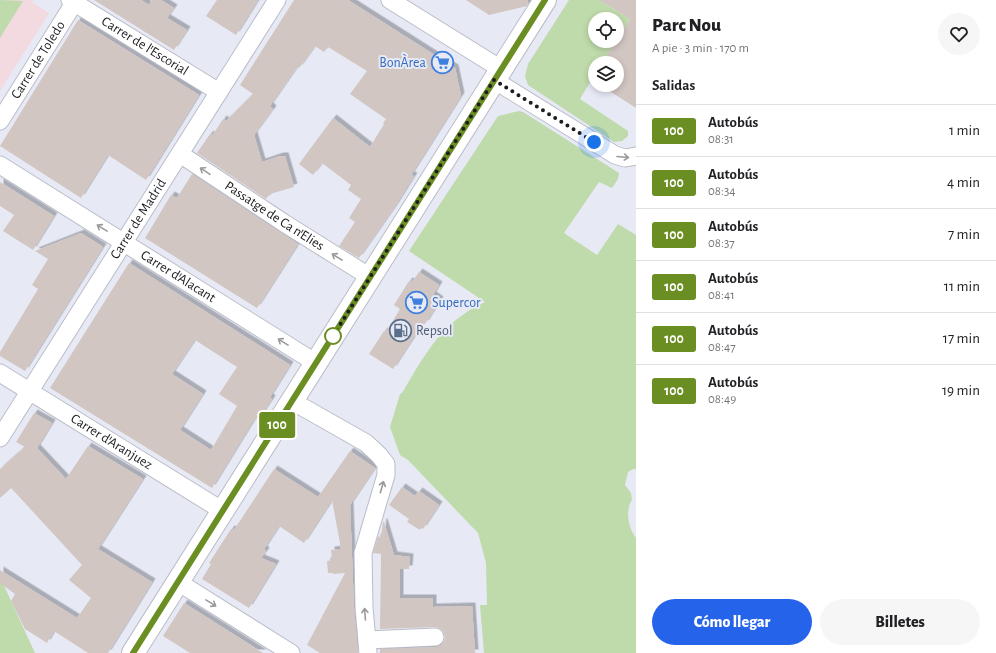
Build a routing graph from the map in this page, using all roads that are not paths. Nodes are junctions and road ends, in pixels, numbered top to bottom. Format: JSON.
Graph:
{"nodes":[{"id":1,"x":276,"y":0,"type":"edge"},
{"id":2,"x":390,"y":0,"type":"edge"},
{"id":3,"x":545,"y":0,"type":"edge"},
{"id":4,"x":73,"y":1,"type":"edge"},
{"id":5,"x":497,"y":74,"type":"junction"},
{"id":6,"x":219,"y":92,"type":"junction"},
{"id":7,"x":0,"y":121,"type":"edge"},
{"id":8,"x":180,"y":154,"type":"junction"},
{"id":9,"x":636,"y":156,"type":"edge"},
{"id":10,"x":0,"y":165,"type":"edge"},
{"id":11,"x":124,"y":242,"type":"junction"},
{"id":12,"x":370,"y":277,"type":"junction"},
{"id":13,"x":316,"y":363,"type":"junction"},
{"id":14,"x":0,"y":373,"type":"edge"},
{"id":15,"x":30,"y":391,"type":"junction"},
{"id":16,"x":292,"y":401,"type":"junction"},
{"id":17,"x":0,"y":438,"type":"edge"},
{"id":18,"x":223,"y":511,"type":"junction"},
{"id":19,"x":178,"y":582,"type":"junction"},
{"id":20,"x":435,"y":637,"type":"dead end"},
{"id":21,"x":367,"y":647,"type":"edge"},
{"id":22,"x":133,"y":653,"type":"edge"},
{"id":23,"x":291,"y":653,"type":"edge"}],
"edges":[{"from":1,"to":6,"type":"street","name":"Carrer de Madrid"},
{"from":2,"to":5,"type":"street"},
{"from":3,"to":5,"type":"main road"},
{"from":4,"to":6,"type":"street","name":"Carrer de l'Escorial"},
{"from":4,"to":7,"type":"street","name":"Carrer de Toledo"},
{"from":5,"to":9,"type":"street","one_way":true},
{"from":5,"to":12,"type":"main road"},
{"from":6,"to":8,"type":"street","name":"Carrer de Madrid"},
{"from":8,"to":11,"type":"street","name":"Carrer de Madrid"},
{"from":12,"to":8,"type":"street","name":"Passatge de Ca n'Elies","one_way":true},
{"from":11,"to":10,"type":"street","name":"Carrer d'Alacant","one_way":true},
{"from":13,"to":11,"type":"street","name":"Carrer d'Alacant","one_way":true},
{"from":11,"to":15,"type":"street","name":"Carrer de Madrid"},
{"from":12,"to":13,"type":"main road"},
{"from":13,"to":16,"type":"main road"},
{"from":14,"to":15,"type":"street","name":"Carrer d'Aranjuez"},
{"from":15,"to":17,"type":"street","name":"Carrer de Madrid"},
{"from":15,"to":18,"type":"street","name":"Carrer d'Aranjuez"},
{"from":16,"to":18,"type":"main road"},
{"from":21,"to":16,"type":"street","one_way":true},
{"from":18,"to":19,"type":"main road"},
{"from":19,"to":22,"type":"main road"},
{"from":19,"to":23,"type":"street","one_way":true},
{"from":20,"to":21,"type":"street"}]}
